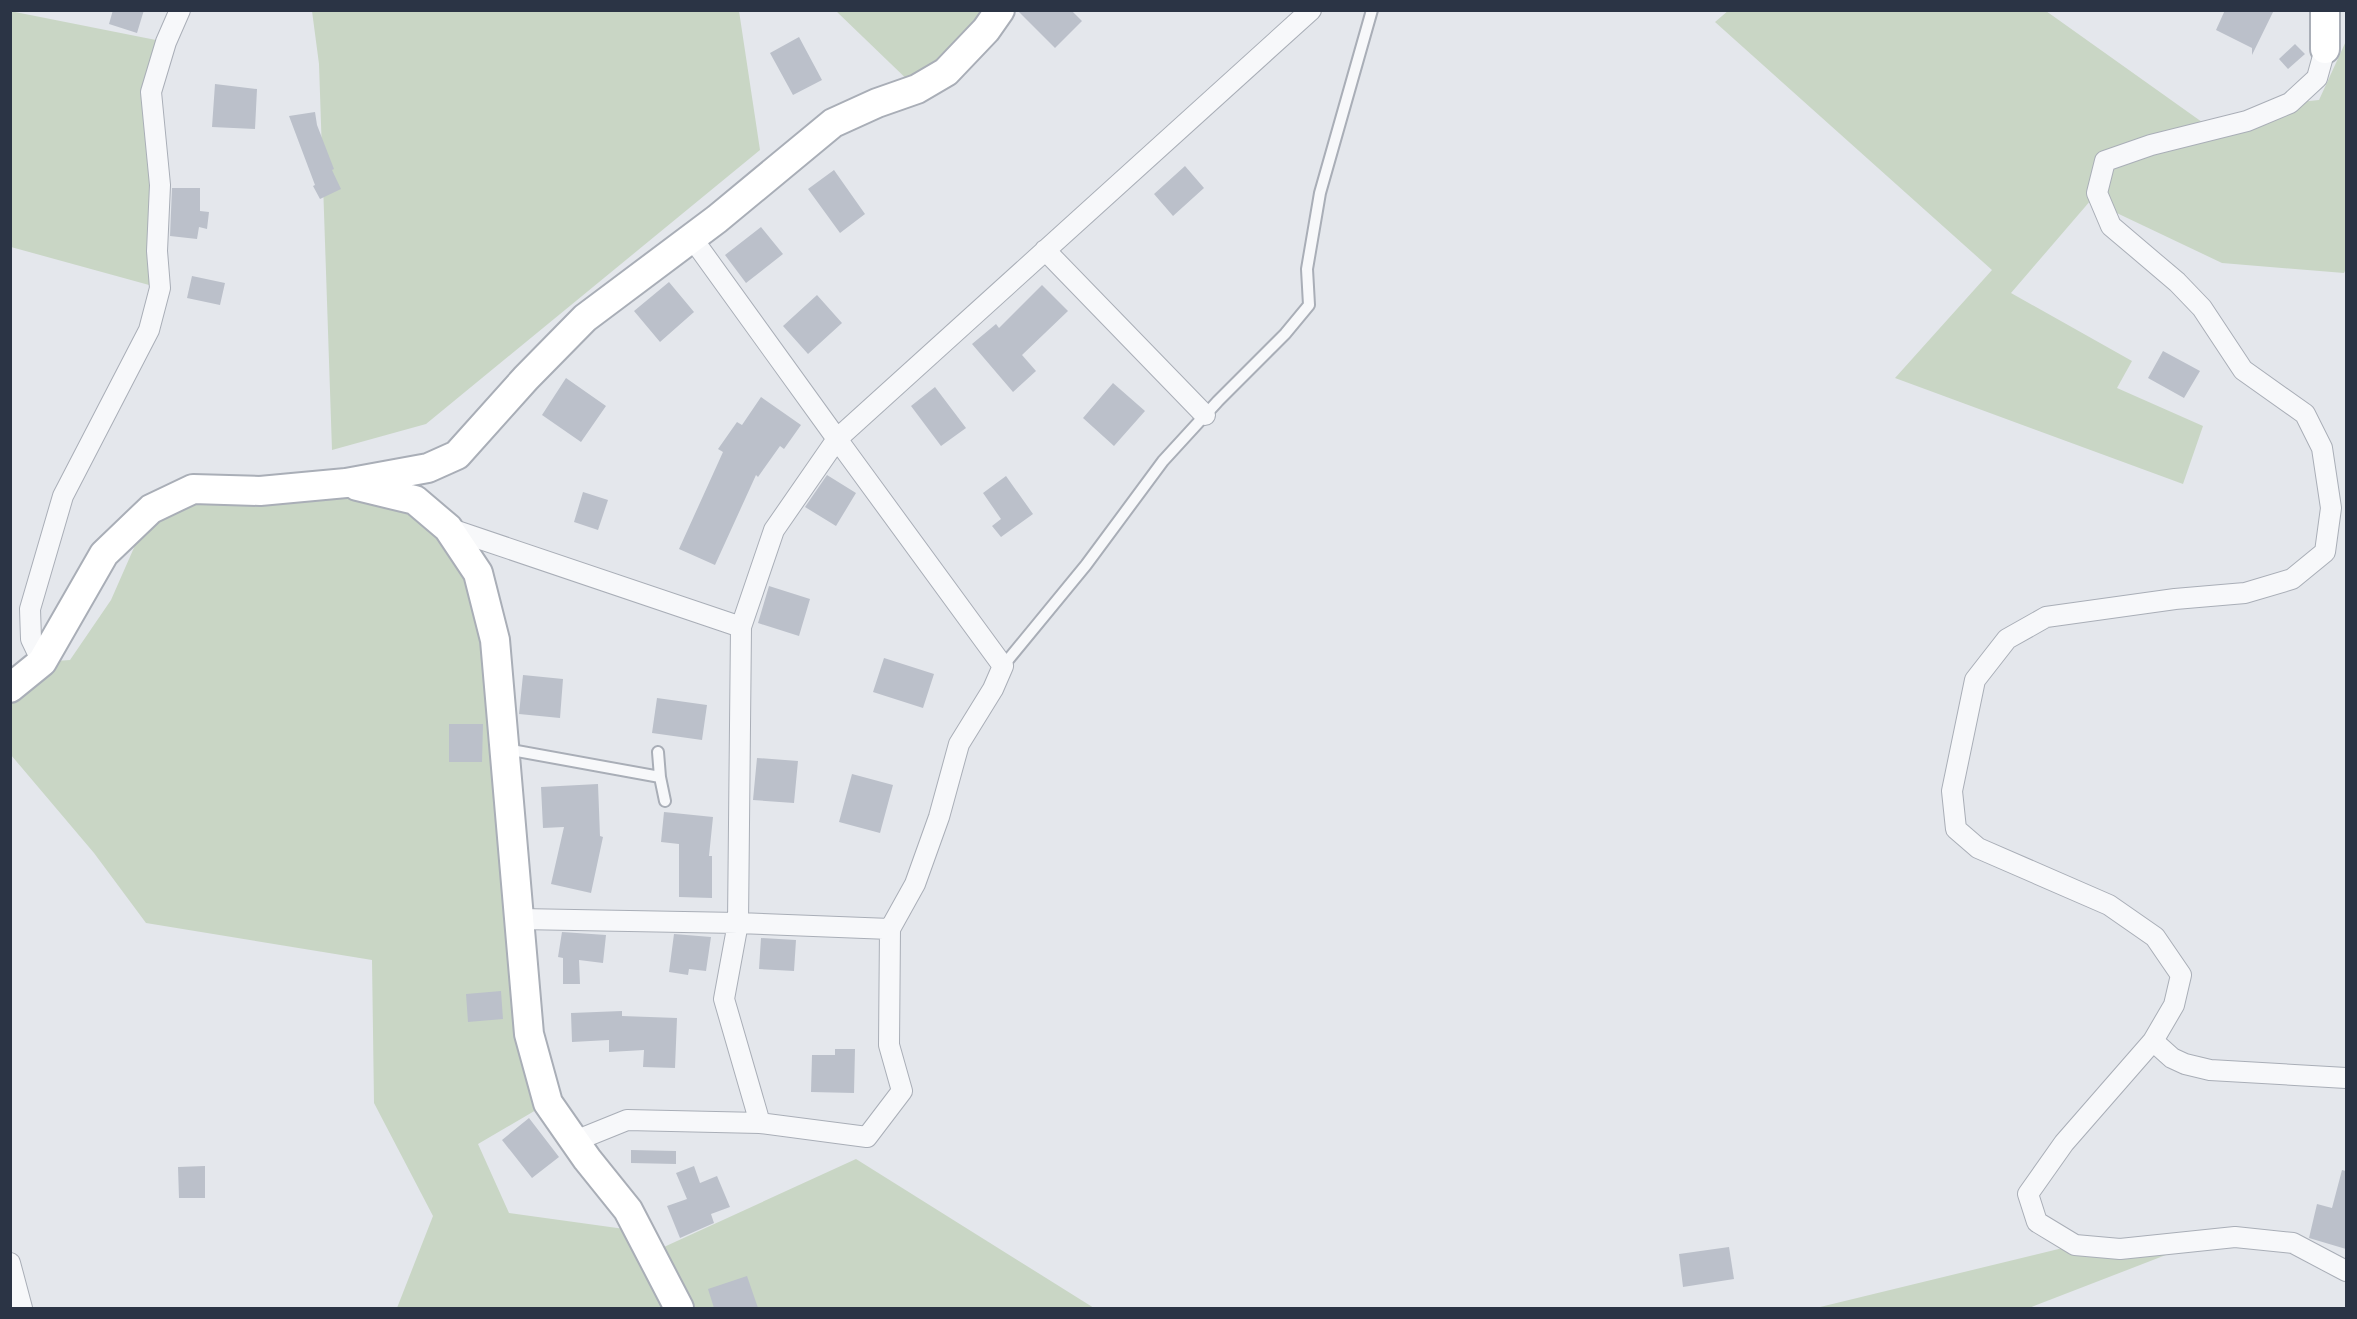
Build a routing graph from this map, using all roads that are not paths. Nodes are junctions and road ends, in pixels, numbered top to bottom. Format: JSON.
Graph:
{"nodes":[{"id":1,"x":180,"y":10,"type":"edge"},
{"id":2,"x":1000,"y":10,"type":"edge"},
{"id":3,"x":1311,"y":10,"type":"edge"},
{"id":4,"x":1372,"y":10,"type":"edge"},
{"id":5,"x":2325,"y":10,"type":"edge"},
{"id":6,"x":2325,"y":49,"type":"joint"},
{"id":7,"x":692,"y":238,"type":"junction"},
{"id":8,"x":1046,"y":250,"type":"junction"},
{"id":9,"x":1205,"y":415,"type":"junction"},
{"id":10,"x":837,"y":439,"type":"junction"},
{"id":11,"x":346,"y":483,"type":"junction"},
{"id":12,"x":448,"y":528,"type":"junction"},
{"id":13,"x":741,"y":627,"type":"junction"},
{"id":14,"x":42,"y":662,"type":"junction"},
{"id":15,"x":1003,"y":666,"type":"junction"},
{"id":16,"x":10,"y":688,"type":"edge"},
{"id":17,"x":505,"y":749,"type":"junction"},
{"id":18,"x":658,"y":752,"type":"dead end"},
{"id":19,"x":660,"y":777,"type":"junction"},
{"id":20,"x":665,"y":801,"type":"dead end"},
{"id":21,"x":519,"y":919,"type":"junction"},
{"id":22,"x":738,"y":923,"type":"junction"},
{"id":23,"x":890,"y":929,"type":"junction"},
{"id":24,"x":2153,"y":1041,"type":"junction"},
{"id":25,"x":2346,"y":1078,"type":"edge"},
{"id":26,"x":760,"y":1123,"type":"junction"},
{"id":27,"x":575,"y":1141,"type":"junction"},
{"id":28,"x":10,"y":1263,"type":"edge"},
{"id":29,"x":2346,"y":1271,"type":"edge"},
{"id":30,"x":22,"y":1308,"type":"edge"},
{"id":31,"x":679,"y":1308,"type":"edge"}],
"edges":[{"from":1,"to":14,"type":"street"},
{"from":2,"to":7,"type":"street"},
{"from":3,"to":8,"type":"street"},
{"from":4,"to":9,"type":"lane"},
{"from":5,"to":6,"type":"street"},
{"from":6,"to":24,"type":"street"},
{"from":7,"to":10,"type":"street"},
{"from":7,"to":11,"type":"street"},
{"from":8,"to":9,"type":"street"},
{"from":8,"to":10,"type":"street"},
{"from":9,"to":15,"type":"lane"},
{"from":10,"to":13,"type":"street"},
{"from":10,"to":15,"type":"street"},
{"from":11,"to":12,"type":"street"},
{"from":11,"to":14,"type":"street"},
{"from":12,"to":13,"type":"street"},
{"from":12,"to":17,"type":"street"},
{"from":13,"to":22,"type":"street"},
{"from":14,"to":16,"type":"street"},
{"from":15,"to":23,"type":"street"},
{"from":17,"to":19,"type":"lane"},
{"from":17,"to":21,"type":"street"},
{"from":18,"to":19,"type":"lane"},
{"from":19,"to":20,"type":"lane"},
{"from":21,"to":22,"type":"street"},
{"from":21,"to":27,"type":"street"},
{"from":22,"to":23,"type":"street"},
{"from":22,"to":26,"type":"street"},
{"from":23,"to":26,"type":"street"},
{"from":24,"to":25,"type":"street"},
{"from":24,"to":29,"type":"street"},
{"from":26,"to":27,"type":"street"},
{"from":27,"to":31,"type":"street"},
{"from":28,"to":30,"type":"street"}]}
